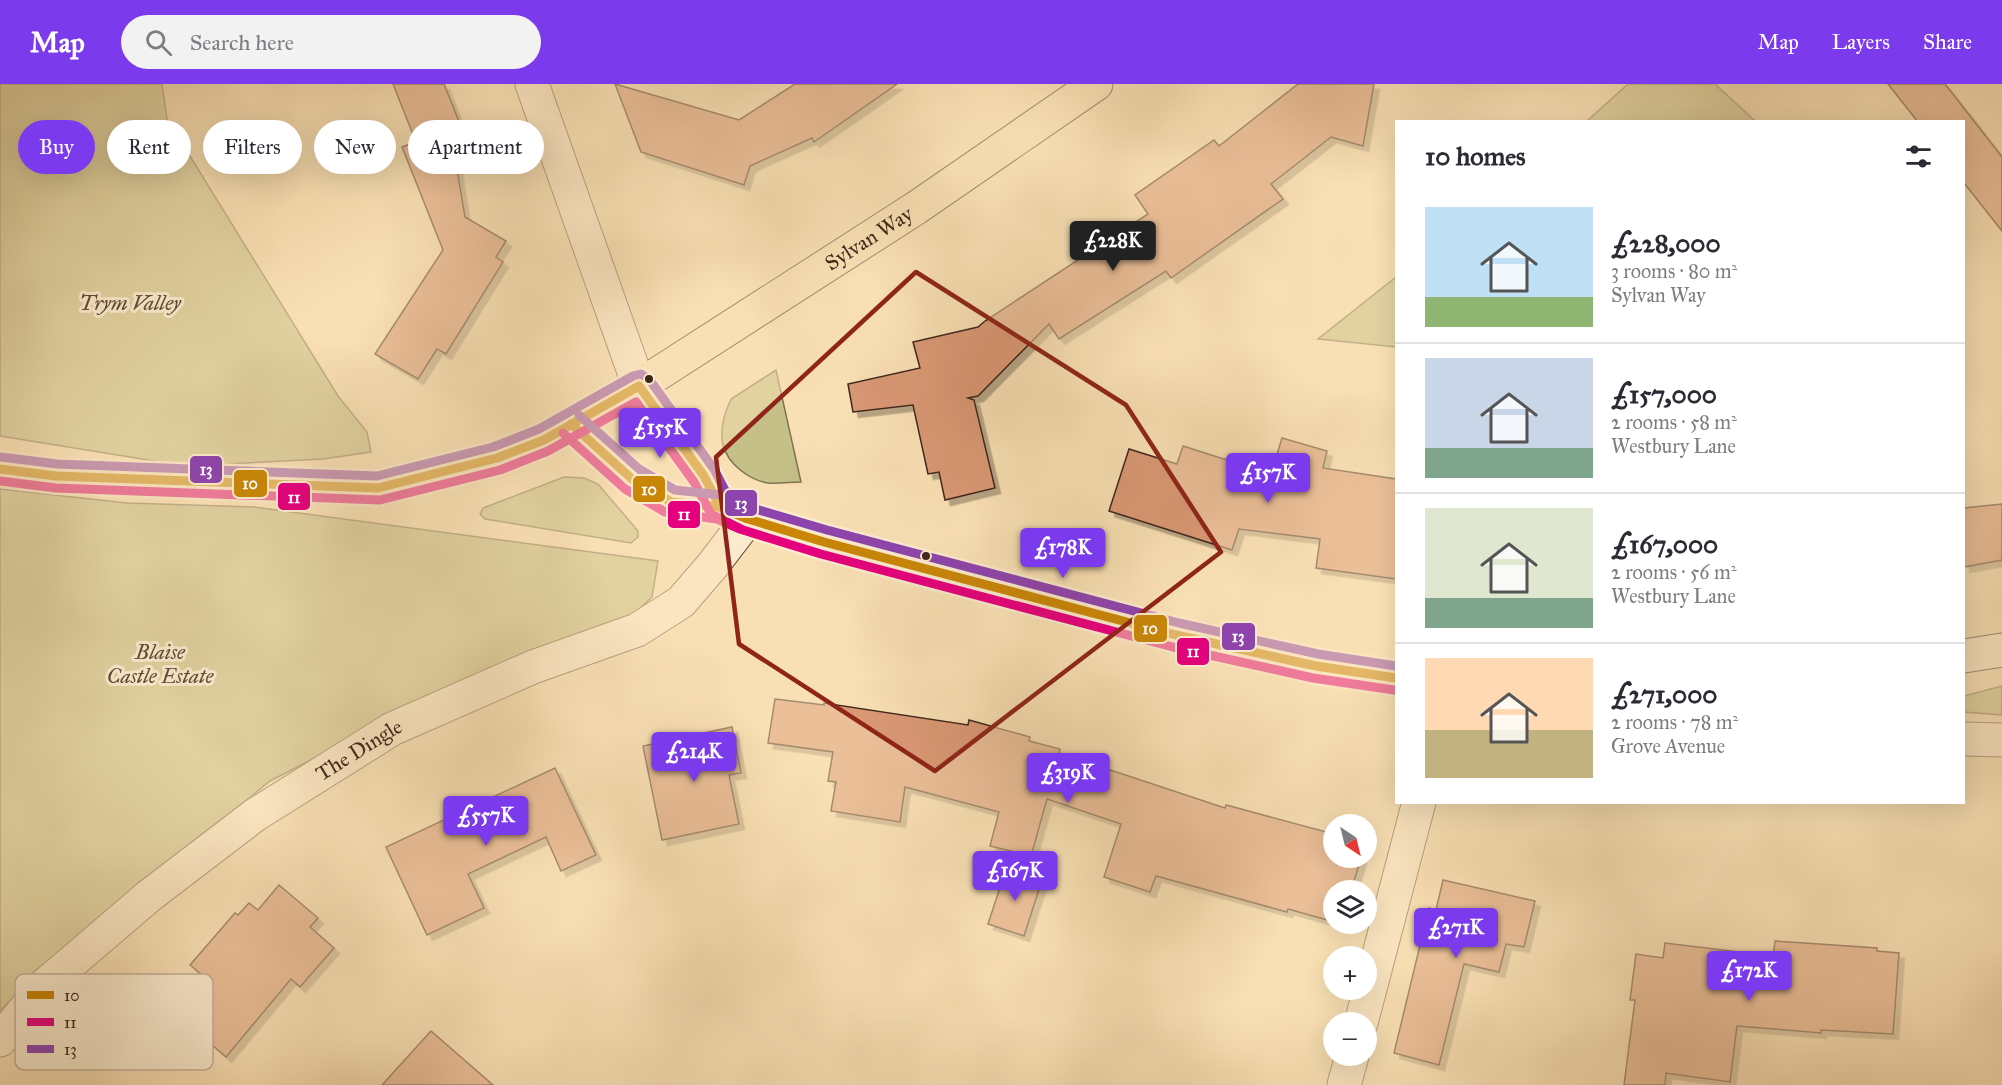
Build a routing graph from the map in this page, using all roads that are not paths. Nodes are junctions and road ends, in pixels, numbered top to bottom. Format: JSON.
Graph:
{"nodes":[{"id":1,"x":532,"y":84,"type":"edge"},
{"id":2,"x":1096,"y":84,"type":"edge"},
{"id":3,"x":639,"y":386,"type":"junction"},
{"id":4,"x":571,"y":424,"type":"junction"},
{"id":5,"x":0,"y":469,"type":"edge"},
{"id":6,"x":734,"y":513,"type":"junction"},
{"id":7,"x":2002,"y":650,"type":"edge"},
{"id":8,"x":1965,"y":656,"type":"edge"},
{"id":9,"x":1395,"y":678,"type":"edge"},
{"id":10,"x":1965,"y":739,"type":"edge"},
{"id":11,"x":2002,"y":740,"type":"edge"},
{"id":12,"x":1418,"y":804,"type":"edge"},
{"id":13,"x":58,"y":974,"type":"edge"},
{"id":14,"x":1364,"y":1012,"type":"edge"},
{"id":15,"x":15,"y":1022,"type":"edge"},
{"id":16,"x":0,"y":1040,"type":"edge"},
{"id":17,"x":1349,"y":1066,"type":"edge"},
{"id":18,"x":1344,"y":1085,"type":"edge"}],
"edges":[{"from":1,"to":3,"type":"street"},
{"from":2,"to":3,"type":"main road","name":"Sylvan Way"},
{"from":3,"to":4,"type":"main road","name":"Sylvan Way"},
{"from":3,"to":6,"type":"street"},
{"from":4,"to":5,"type":"main road","name":"Sylvan Way"},
{"from":4,"to":6,"type":"street"},
{"from":6,"to":9,"type":"street"},
{"from":6,"to":13,"type":"street","name":"The Dingle"},
{"from":7,"to":8,"type":"street"},
{"from":10,"to":11,"type":"street"},
{"from":12,"to":14,"type":"street"},
{"from":15,"to":16,"type":"street","name":"The Dingle"},
{"from":17,"to":18,"type":"street"}]}
